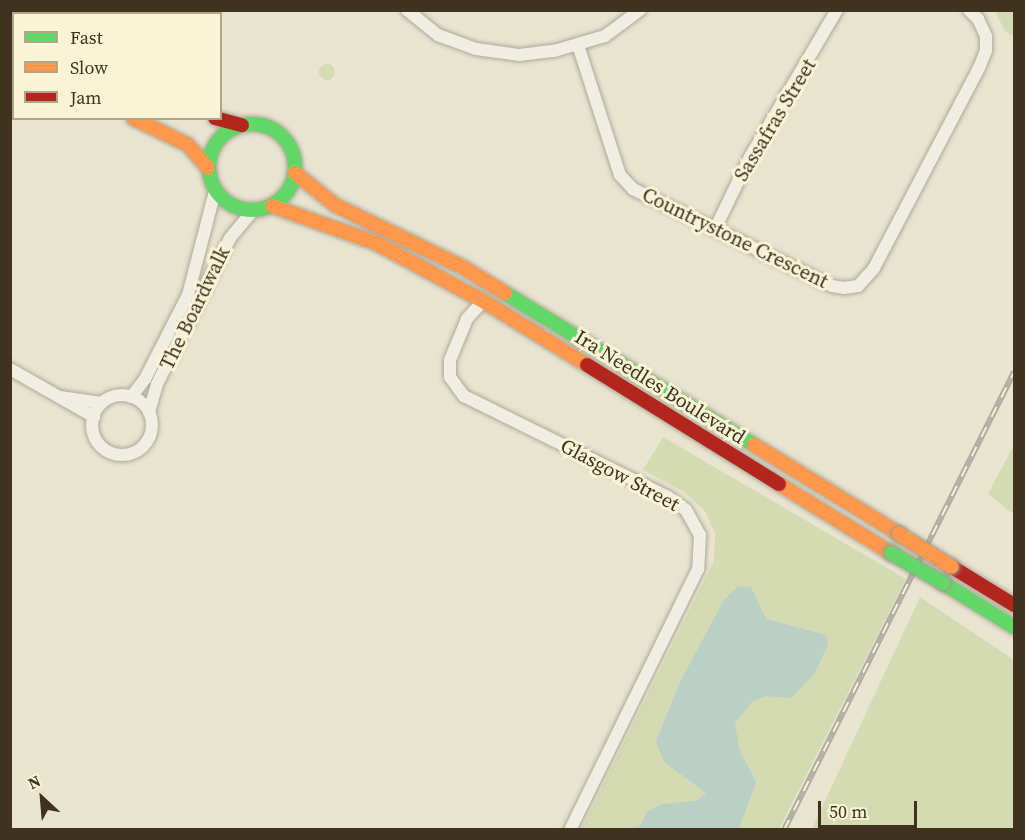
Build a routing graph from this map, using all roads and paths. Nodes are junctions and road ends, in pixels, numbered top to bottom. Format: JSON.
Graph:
{"nodes":[{"id":1,"x":407,"y":10,"type":"edge"},
{"id":2,"x":640,"y":10,"type":"edge"},
{"id":3,"x":837,"y":10,"type":"edge"},
{"id":4,"x":969,"y":10,"type":"edge"},
{"id":5,"x":578,"y":45,"type":"junction"},
{"id":6,"x":137,"y":120,"type":"edge"},
{"id":7,"x":222,"y":120,"type":"edge"},
{"id":8,"x":242,"y":125,"type":"junction"},
{"id":9,"x":208,"y":168,"type":"junction"},
{"id":10,"x":296,"y":173,"type":"junction"},
{"id":11,"x":215,"y":190,"type":"junction"},
{"id":12,"x":272,"y":206,"type":"junction"},
{"id":13,"x":253,"y":211,"type":"junction"},
{"id":14,"x":715,"y":229,"type":"junction"},
{"id":15,"x":483,"y":301,"type":"junction"},
{"id":16,"x":10,"y":369,"type":"edge"},
{"id":17,"x":60,"y":397,"type":"junction"},
{"id":18,"x":131,"y":397,"type":"junction"},
{"id":19,"x":102,"y":403,"type":"junction"},
{"id":20,"x":149,"y":412,"type":"junction"},
{"id":21,"x":94,"y":417,"type":"junction"},
{"id":22,"x":1014,"y":605,"type":"edge"},
{"id":23,"x":1014,"y":627,"type":"edge"},
{"id":24,"x":570,"y":830,"type":"edge"}],
"edges":[{"from":1,"to":5,"type":"street"},
{"from":2,"to":5,"type":"street"},
{"from":3,"to":14,"type":"street","name":"Sassafras Street"},
{"from":4,"to":14,"type":"street","name":"Countrystone Crescent"},
{"from":5,"to":14,"type":"street","name":"Countrystone Crescent"},
{"from":6,"to":9,"type":"main road"},
{"from":7,"to":8,"type":"main road"},
{"from":8,"to":9,"type":"main road"},
{"from":8,"to":10,"type":"main road"},
{"from":9,"to":11,"type":"main road"},
{"from":10,"to":12,"type":"main road"},
{"from":10,"to":22,"type":"main road","name":"Ira Needles Boulevard","bridge":true},
{"from":11,"to":13,"type":"main road"},
{"from":11,"to":18,"type":"street","name":"The Boardwalk"},
{"from":12,"to":13,"type":"main road"},
{"from":12,"to":15,"type":"main road","name":"Ira Needles Boulevard"},
{"from":13,"to":20,"type":"street","name":"The Boardwalk"},
{"from":15,"to":23,"type":"main road","name":"Ira Needles Boulevard","bridge":true},
{"from":15,"to":24,"type":"street","name":"Glasgow Street"},
{"from":16,"to":17,"type":"street"},
{"from":17,"to":19,"type":"street"},
{"from":17,"to":21,"type":"street"},
{"from":18,"to":19,"type":"street"},
{"from":18,"to":20,"type":"street"},
{"from":19,"to":21,"type":"street"},
{"from":20,"to":21,"type":"street"}]}
